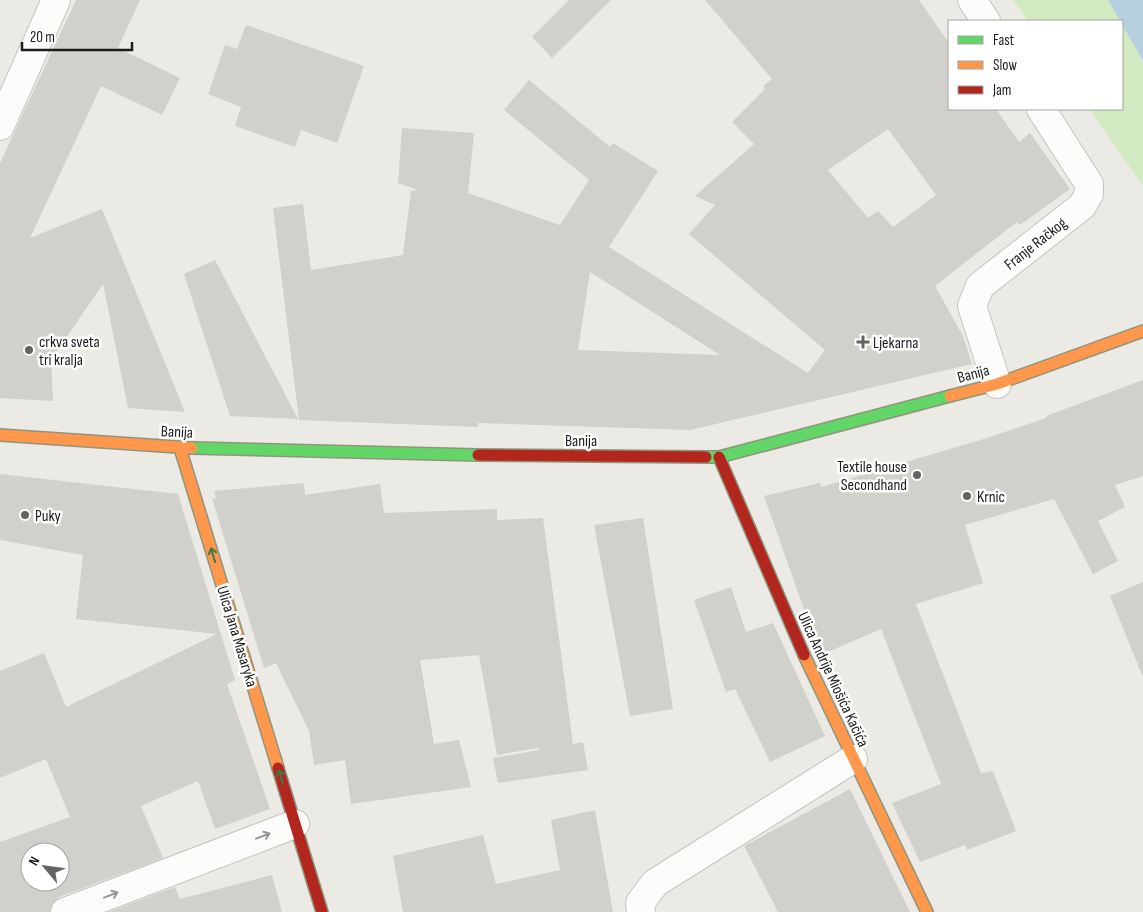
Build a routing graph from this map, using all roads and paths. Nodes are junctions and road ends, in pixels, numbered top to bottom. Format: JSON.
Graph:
{"nodes":[{"id":1,"x":56,"y":0,"type":"edge"},
{"id":2,"x":972,"y":0,"type":"edge"},
{"id":3,"x":985,"y":20,"type":"edge"},
{"id":4,"x":1043,"y":110,"type":"edge"},
{"id":5,"x":0,"y":126,"type":"edge"},
{"id":6,"x":1143,"y":331,"type":"edge"},
{"id":7,"x":997,"y":384,"type":"junction"},
{"id":8,"x":0,"y":435,"type":"edge"},
{"id":9,"x":180,"y":448,"type":"junction"},
{"id":10,"x":719,"y":456,"type":"junction"},
{"id":11,"x":853,"y":759,"type":"junction"},
{"id":12,"x":295,"y":824,"type":"junction"},
{"id":13,"x":65,"y":912,"type":"edge"},
{"id":14,"x":322,"y":912,"type":"edge"},
{"id":15,"x":641,"y":912,"type":"edge"},
{"id":16,"x":927,"y":912,"type":"edge"}],
"edges":[{"from":1,"to":5,"type":"street"},
{"from":2,"to":3,"type":"street"},
{"from":4,"to":7,"type":"street","name":"Franje Račkog"},
{"from":6,"to":7,"type":"main road","name":"Banija"},
{"from":7,"to":10,"type":"main road","name":"Banija"},
{"from":8,"to":9,"type":"main road","name":"Banija"},
{"from":9,"to":10,"type":"main road","name":"Banija"},
{"from":12,"to":9,"type":"main road","name":"Ulica Jana Masaryka","one_way":true},
{"from":10,"to":11,"type":"main road","name":"Ulica Andrije Miošića Kačića"},
{"from":11,"to":15,"type":"street"},
{"from":11,"to":16,"type":"main road","name":"Ulica Andrije Miošića Kačića"},
{"from":13,"to":12,"type":"street","one_way":true},
{"from":12,"to":14,"type":"main road","name":"Ulica Jana Masaryka"}]}
